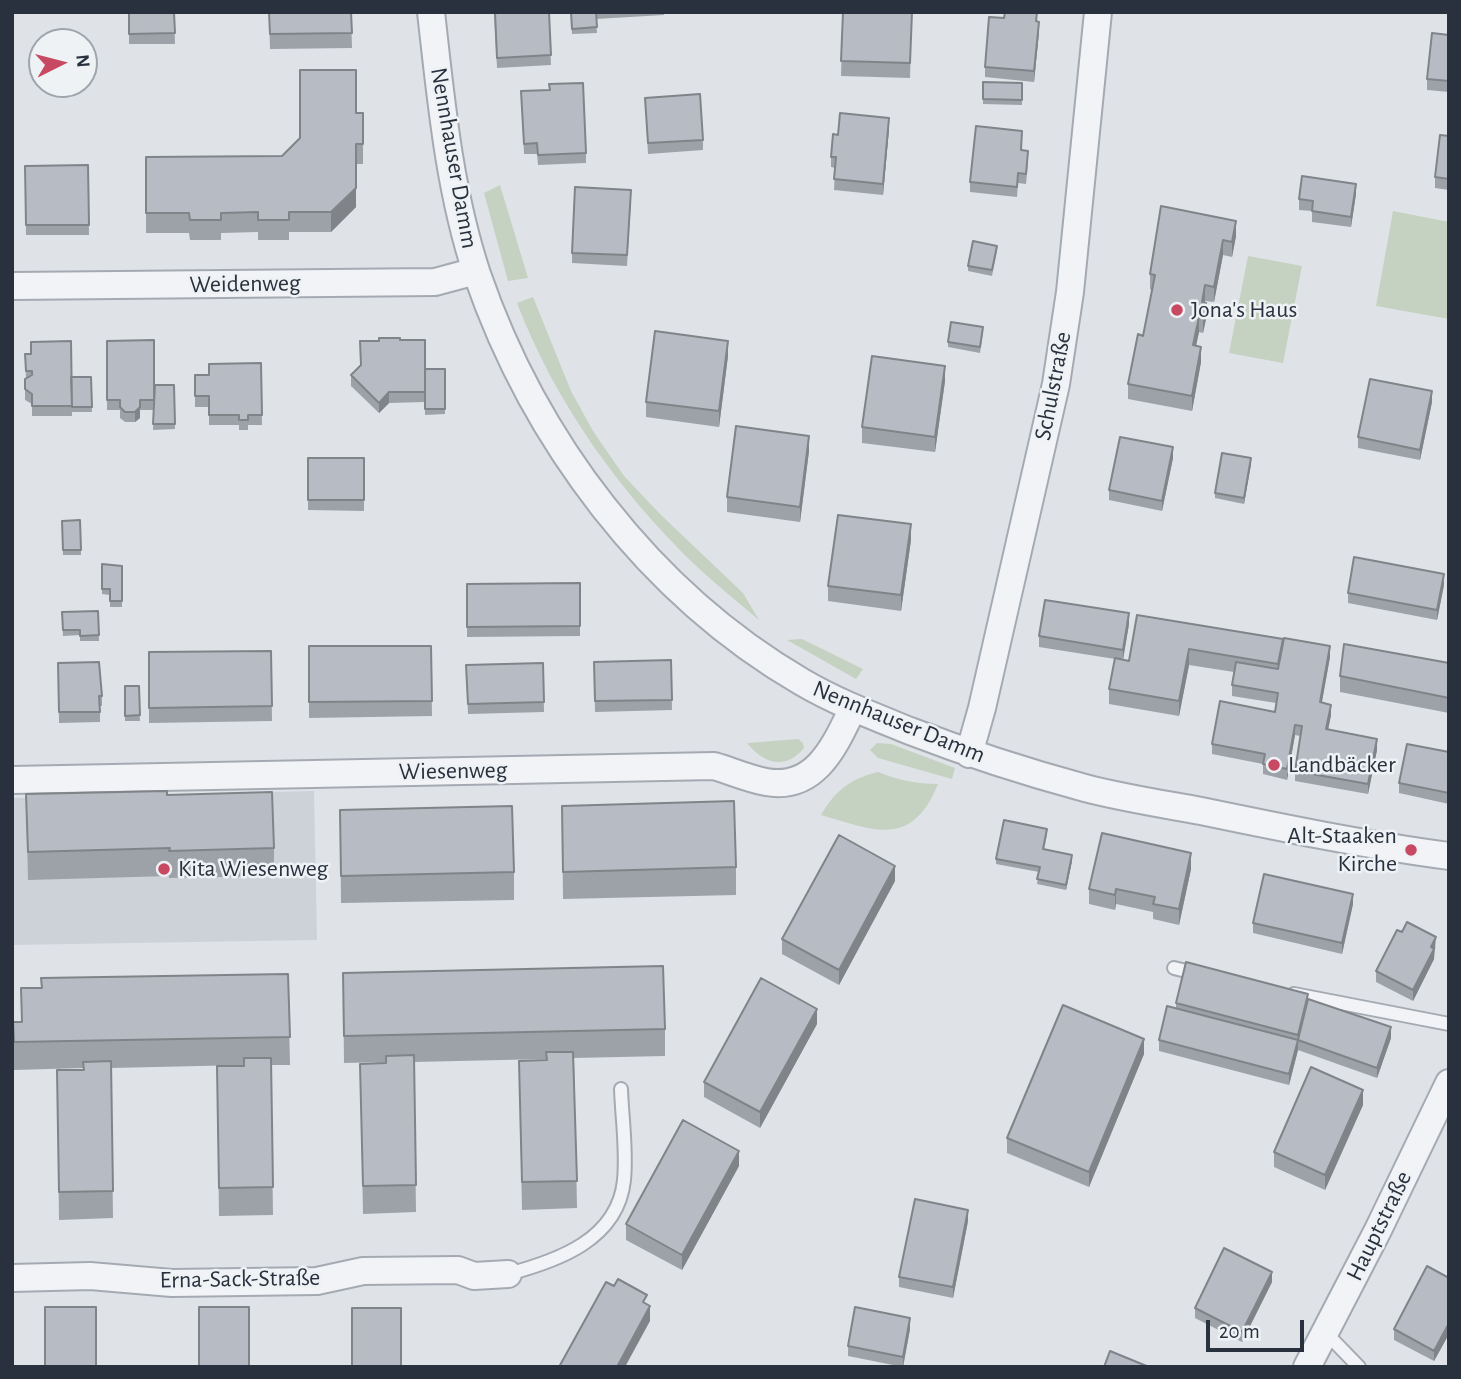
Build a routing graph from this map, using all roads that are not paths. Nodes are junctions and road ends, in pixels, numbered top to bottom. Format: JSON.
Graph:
{"nodes":[{"id":1,"x":431,"y":12,"type":"edge"},
{"id":2,"x":1098,"y":12,"type":"edge"},
{"id":3,"x":476,"y":271,"type":"junction"},
{"id":4,"x":12,"y":286,"type":"edge"},
{"id":5,"x":853,"y":708,"type":"junction"},
{"id":6,"x":969,"y":754,"type":"junction"},
{"id":7,"x":12,"y":780,"type":"edge"},
{"id":8,"x":1449,"y":856,"type":"edge"},
{"id":9,"x":1174,"y":968,"type":"dead end"},
{"id":10,"x":1212,"y":977,"type":"edge"},
{"id":11,"x":1276,"y":990,"type":"edge"},
{"id":12,"x":1449,"y":1024,"type":"edge"},
{"id":13,"x":1449,"y":1083,"type":"edge"},
{"id":14,"x":621,"y":1089,"type":"dead end"},
{"id":15,"x":508,"y":1274,"type":"joint"},
{"id":16,"x":12,"y":1278,"type":"edge"},
{"id":17,"x":1326,"y":1334,"type":"junction"},
{"id":18,"x":1307,"y":1367,"type":"edge"},
{"id":19,"x":1359,"y":1367,"type":"edge"}],
"edges":[{"from":1,"to":3,"type":"street","name":"Nennhauser Damm"},
{"from":2,"to":6,"type":"street","name":"Schulstraße"},
{"from":3,"to":4,"type":"street","name":"Weidenweg"},
{"from":3,"to":5,"type":"street","name":"Nennhauser Damm"},
{"from":5,"to":6,"type":"street","name":"Nennhauser Damm"},
{"from":5,"to":7,"type":"street","name":"Wiesenweg"},
{"from":6,"to":8,"type":"street","name":"Nennhauser Damm"},
{"from":9,"to":10,"type":"lane"},
{"from":11,"to":12,"type":"lane"},
{"from":13,"to":17,"type":"street","name":"Hauptstraße"},
{"from":14,"to":15,"type":"lane"},
{"from":15,"to":16,"type":"street","name":"Erna-Sack-Straße"},
{"from":17,"to":18,"type":"street","name":"Hauptstraße"},
{"from":17,"to":19,"type":"lane"}]}
